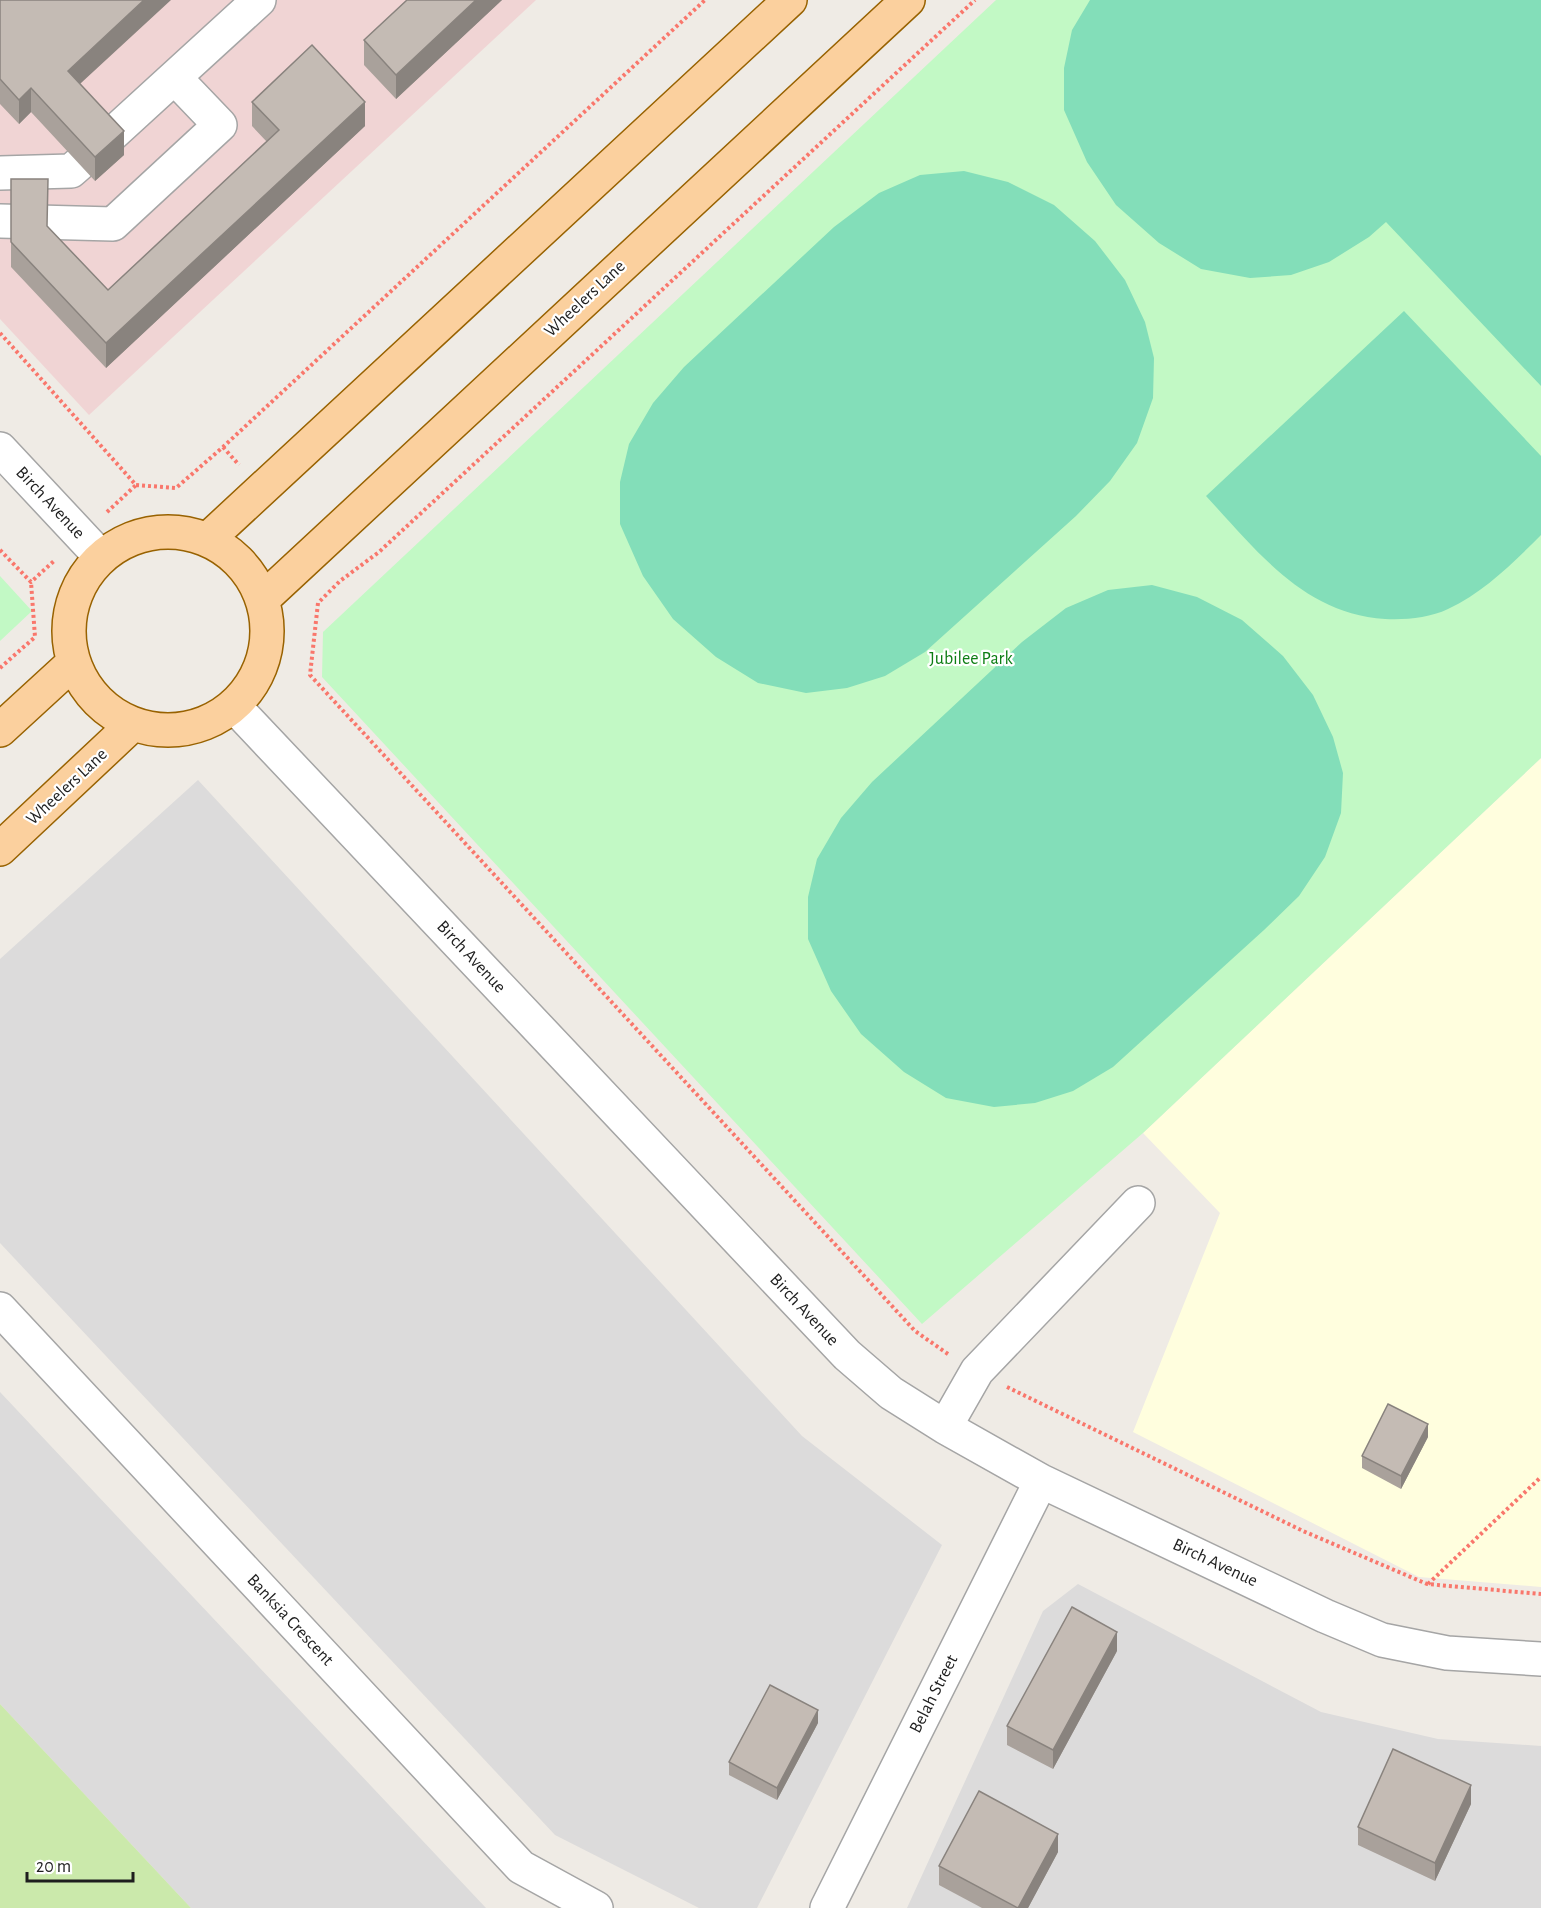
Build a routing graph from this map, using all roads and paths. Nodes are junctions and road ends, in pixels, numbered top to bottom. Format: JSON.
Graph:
{"nodes":[{"id":1,"x":259,"y":0,"type":"edge"},
{"id":2,"x":705,"y":0,"type":"edge"},
{"id":3,"x":790,"y":0,"type":"edge"},
{"id":4,"x":908,"y":0,"type":"edge"},
{"id":5,"x":975,"y":0,"type":"edge"},
{"id":6,"x":175,"y":78,"type":"junction"},
{"id":7,"x":108,"y":138,"type":"edge"},
{"id":8,"x":79,"y":164,"type":"edge"},
{"id":9,"x":0,"y":172,"type":"edge"},
{"id":10,"x":0,"y":221,"type":"edge"},
{"id":11,"x":0,"y":333,"type":"edge"},
{"id":12,"x":0,"y":449,"type":"edge"},
{"id":13,"x":207,"y":540,"type":"junction"},
{"id":14,"x":101,"y":557,"type":"junction"},
{"id":15,"x":31,"y":582,"type":"dead end"},
{"id":16,"x":263,"y":599,"type":"junction"},
{"id":17,"x":73,"y":663,"type":"junction"},
{"id":18,"x":0,"y":668,"type":"edge"},
{"id":19,"x":234,"y":706,"type":"junction"},
{"id":20,"x":133,"y":724,"type":"junction"},
{"id":21,"x":0,"y":730,"type":"edge"},
{"id":22,"x":0,"y":849,"type":"edge"},
{"id":23,"x":1138,"y":1203,"type":"dead end"},
{"id":24,"x":0,"y":1309,"type":"edge"},
{"id":25,"x":977,"y":1371,"type":"junction"},
{"id":26,"x":945,"y":1427,"type":"junction"},
{"id":27,"x":1541,"y":1477,"type":"edge"},
{"id":28,"x":1041,"y":1481,"type":"junction"},
{"id":29,"x":1427,"y":1584,"type":"junction"},
{"id":30,"x":1541,"y":1594,"type":"edge"},
{"id":31,"x":1541,"y":1659,"type":"edge"},
{"id":32,"x":596,"y":1908,"type":"edge"},
{"id":33,"x":827,"y":1908,"type":"edge"}],
"edges":[{"from":1,"to":6,"type":"street"},
{"from":2,"to":11,"type":"path"},
{"from":3,"to":13,"type":"main road"},
{"from":4,"to":16,"type":"main road","name":"Wheelers Lane"},
{"from":5,"to":25,"type":"path"},
{"from":6,"to":7,"type":"street"},
{"from":6,"to":10,"type":"street"},
{"from":8,"to":9,"type":"street"},
{"from":12,"to":14,"type":"street","name":"Birch Avenue"},
{"from":13,"to":14,"type":"main road"},
{"from":13,"to":16,"type":"main road"},
{"from":14,"to":17,"type":"main road"},
{"from":15,"to":18,"type":"path"},
{"from":16,"to":19,"type":"main road"},
{"from":17,"to":20,"type":"main road"},
{"from":17,"to":21,"type":"main road"},
{"from":19,"to":20,"type":"main road"},
{"from":19,"to":26,"type":"street","name":"Birch Avenue"},
{"from":20,"to":22,"type":"main road","name":"Wheelers Lane"},
{"from":23,"to":25,"type":"street"},
{"from":24,"to":32,"type":"street","name":"Banksia Crescent"},
{"from":25,"to":26,"type":"street"},
{"from":25,"to":29,"type":"path"},
{"from":26,"to":28,"type":"street","name":"Birch Avenue"},
{"from":27,"to":29,"type":"path"},
{"from":28,"to":31,"type":"street","name":"Birch Avenue"},
{"from":28,"to":33,"type":"street","name":"Belah Street"},
{"from":29,"to":30,"type":"path"}]}
